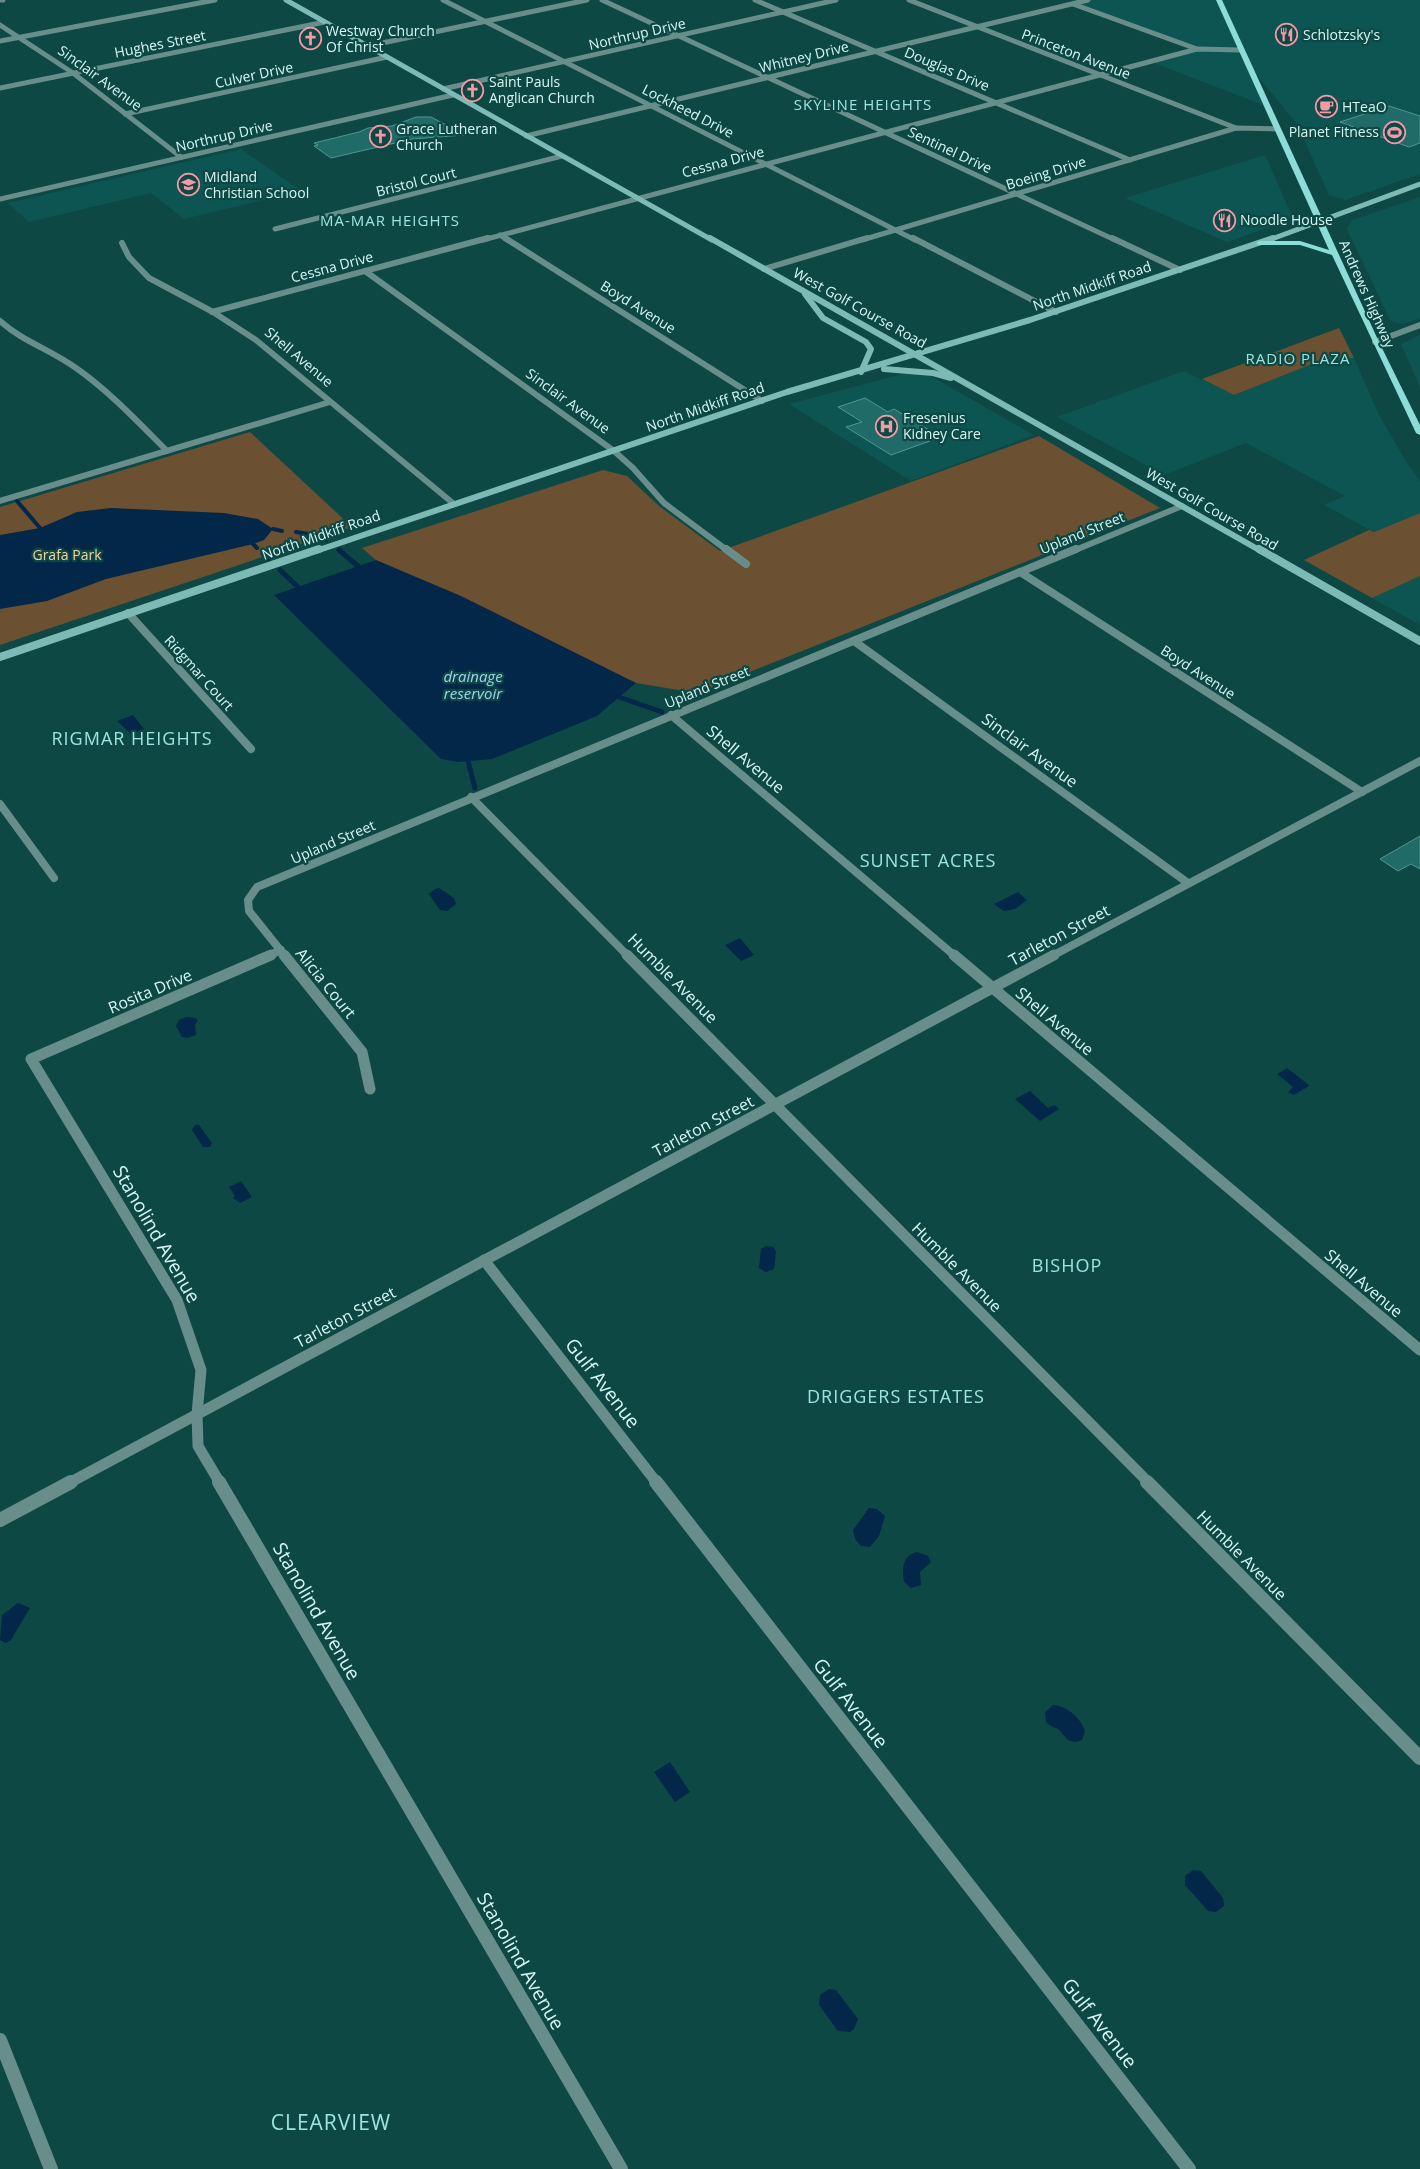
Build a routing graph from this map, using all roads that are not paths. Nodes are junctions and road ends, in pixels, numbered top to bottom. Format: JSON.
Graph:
{"nodes":[{"id":1,"x":215,"y":0,"type":"edge"},
{"id":2,"x":286,"y":0,"type":"edge"},
{"id":3,"x":443,"y":0,"type":"edge"},
{"id":4,"x":587,"y":0,"type":"edge"},
{"id":5,"x":602,"y":0,"type":"edge"},
{"id":6,"x":755,"y":0,"type":"edge"},
{"id":7,"x":836,"y":0,"type":"edge"},
{"id":8,"x":909,"y":0,"type":"edge"},
{"id":9,"x":1088,"y":0,"type":"edge"},
{"id":10,"x":1218,"y":0,"type":"edge"},
{"id":11,"x":1073,"y":4,"type":"junction"},
{"id":12,"x":783,"y":12,"type":"junction"},
{"id":13,"x":488,"y":21,"type":"junction"},
{"id":14,"x":325,"y":22,"type":"junction"},
{"id":15,"x":0,"y":24,"type":"edge"},
{"id":16,"x":977,"y":27,"type":"junction"},
{"id":17,"x":678,"y":36,"type":"junction"},
{"id":18,"x":18,"y":38,"type":"junction"},
{"id":19,"x":0,"y":41,"type":"edge"},
{"id":20,"x":368,"y":46,"type":"junction"},
{"id":21,"x":1197,"y":49,"type":"junction"},
{"id":22,"x":1241,"y":50,"type":"junction"},
{"id":23,"x":876,"y":51,"type":"junction"},
{"id":24,"x":387,"y":58,"type":"junction"},
{"id":25,"x":567,"y":61,"type":"junction"},
{"id":26,"x":73,"y":73,"type":"junction"},
{"id":27,"x":1099,"y":75,"type":"junction"},
{"id":28,"x":768,"y":78,"type":"junction"},
{"id":29,"x":0,"y":88,"type":"edge"},
{"id":30,"x":442,"y":89,"type":"junction"},
{"id":31,"x":453,"y":95,"type":"junction"},
{"id":32,"x":996,"y":102,"type":"junction"},
{"id":33,"x":653,"y":106,"type":"junction"},
{"id":34,"x":125,"y":114,"type":"junction"},
{"id":35,"x":1236,"y":128,"type":"junction"},
{"id":36,"x":1278,"y":129,"type":"junction"},
{"id":37,"x":885,"y":132,"type":"junction"},
{"id":38,"x":526,"y":136,"type":"junction"},
{"id":39,"x":562,"y":156,"type":"junction"},
{"id":40,"x":181,"y":157,"type":"junction"},
{"id":41,"x":1130,"y":160,"type":"junction"},
{"id":42,"x":766,"y":164,"type":"junction"},
{"id":43,"x":1420,"y":184,"type":"edge"},
{"id":44,"x":1017,"y":194,"type":"junction"},
{"id":45,"x":637,"y":198,"type":"junction"},
{"id":46,"x":0,"y":199,"type":"edge"},
{"id":47,"x":1320,"y":220,"type":"junction"},
{"id":48,"x":275,"y":229,"type":"dead end"},
{"id":49,"x":896,"y":230,"type":"junction"},
{"id":50,"x":500,"y":235,"type":"junction"},
{"id":51,"x":122,"y":243,"type":"dead end"},
{"id":52,"x":1259,"y":243,"type":"junction"},
{"id":53,"x":1336,"y":254,"type":"junction"},
{"id":54,"x":764,"y":269,"type":"junction"},
{"id":55,"x":1180,"y":270,"type":"junction"},
{"id":56,"x":365,"y":271,"type":"junction"},
{"id":57,"x":803,"y":291,"type":"junction"},
{"id":58,"x":212,"y":312,"type":"junction"},
{"id":59,"x":1056,"y":312,"type":"junction"},
{"id":60,"x":0,"y":321,"type":"edge"},
{"id":61,"x":1420,"y":325,"type":"edge"},
{"id":62,"x":1375,"y":342,"type":"junction"},
{"id":63,"x":919,"y":356,"type":"junction"},
{"id":64,"x":876,"y":368,"type":"junction"},
{"id":65,"x":861,"y":372,"type":"junction"},
{"id":66,"x":963,"y":381,"type":"junction"},
{"id":67,"x":762,"y":401,"type":"junction"},
{"id":68,"x":330,"y":402,"type":"junction"},
{"id":69,"x":1420,"y":433,"type":"edge"},
{"id":70,"x":166,"y":451,"type":"junction"},
{"id":71,"x":614,"y":451,"type":"junction"},
{"id":72,"x":0,"y":501,"type":"edge"},
{"id":73,"x":454,"y":504,"type":"junction"},
{"id":74,"x":1182,"y":506,"type":"junction"},
{"id":75,"x":746,"y":564,"type":"dead end"},
{"id":76,"x":1020,"y":572,"type":"junction"},
{"id":77,"x":128,"y":613,"type":"junction"},
{"id":78,"x":854,"y":641,"type":"junction"},
{"id":79,"x":1420,"y":641,"type":"edge"},
{"id":80,"x":0,"y":657,"type":"edge"},
{"id":81,"x":671,"y":715,"type":"junction"},
{"id":82,"x":251,"y":749,"type":"dead end"},
{"id":83,"x":1420,"y":760,"type":"edge"},
{"id":84,"x":1362,"y":792,"type":"junction"},
{"id":85,"x":471,"y":797,"type":"junction"},
{"id":86,"x":0,"y":804,"type":"edge"},
{"id":87,"x":54,"y":878,"type":"dead end"},
{"id":88,"x":1188,"y":883,"type":"junction"},
{"id":89,"x":248,"y":900,"type":"joint"},
{"id":90,"x":281,"y":950,"type":"junction"},
{"id":91,"x":993,"y":988,"type":"junction"},
{"id":92,"x":30,"y":1059,"type":"joint"},
{"id":93,"x":370,"y":1089,"type":"dead end"},
{"id":94,"x":774,"y":1105,"type":"junction"},
{"id":95,"x":484,"y":1260,"type":"junction"},
{"id":96,"x":1420,"y":1350,"type":"edge"},
{"id":97,"x":197,"y":1414,"type":"junction"},
{"id":98,"x":0,"y":1520,"type":"edge"},
{"id":99,"x":1420,"y":1758,"type":"edge"},
{"id":100,"x":0,"y":2040,"type":"edge"},
{"id":101,"x":51,"y":2169,"type":"edge"},
{"id":102,"x":621,"y":2169,"type":"edge"},
{"id":103,"x":1189,"y":2169,"type":"edge"}],
"edges":[{"from":1,"to":18,"type":"street"},
{"from":2,"to":14,"type":"main road","name":"West Golf Course Road"},
{"from":3,"to":13,"type":"street","name":"Lockheed Drive"},
{"from":4,"to":13,"type":"street"},
{"from":5,"to":17,"type":"street","name":"Sentinel Drive"},
{"from":6,"to":12,"type":"street","name":"Douglas Drive"},
{"from":7,"to":12,"type":"street","name":"Northrup Drive"},
{"from":8,"to":16,"type":"street","name":"Princeton Avenue"},
{"from":9,"to":11,"type":"street","name":"Whitney Drive"},
{"from":10,"to":22,"type":"main road","name":"Andrews Highway"},
{"from":11,"to":16,"type":"street","name":"Whitney Drive"},
{"from":11,"to":21,"type":"street"},
{"from":12,"to":17,"type":"street","name":"Northrup Drive"},
{"from":12,"to":23,"type":"street","name":"Douglas Drive"},
{"from":13,"to":20,"type":"street"},
{"from":13,"to":25,"type":"street","name":"Lockheed Drive"},
{"from":14,"to":20,"type":"main road","name":"West Golf Course Road"},
{"from":14,"to":26,"type":"street","name":"Hughes Street"},
{"from":15,"to":18,"type":"street","name":"Sinclair Avenue"},
{"from":16,"to":23,"type":"street","name":"Whitney Drive"},
{"from":16,"to":27,"type":"street","name":"Princeton Avenue"},
{"from":17,"to":25,"type":"street","name":"Northrup Drive"},
{"from":17,"to":28,"type":"street","name":"Sentinel Drive"},
{"from":18,"to":19,"type":"street"},
{"from":18,"to":26,"type":"street","name":"Sinclair Avenue"},
{"from":20,"to":24,"type":"main road","name":"West Golf Course Road"},
{"from":21,"to":22,"type":"street","name":"Cessna Drive"},
{"from":21,"to":27,"type":"street","name":"Cessna Drive"},
{"from":22,"to":36,"type":"main road","name":"Andrews Highway"},
{"from":23,"to":28,"type":"street","name":"Whitney Drive"},
{"from":23,"to":32,"type":"street","name":"Douglas Drive"},
{"from":24,"to":30,"type":"main road","name":"West Golf Course Road"},
{"from":24,"to":34,"type":"street","name":"Culver Drive"},
{"from":25,"to":30,"type":"street","name":"Northrup Drive"},
{"from":25,"to":33,"type":"street","name":"Lockheed Drive"},
{"from":26,"to":29,"type":"street","name":"Hughes Street"},
{"from":26,"to":34,"type":"street","name":"Sinclair Avenue"},
{"from":27,"to":32,"type":"street","name":"Cessna Drive"},
{"from":27,"to":35,"type":"street","name":"Princeton Avenue"},
{"from":28,"to":33,"type":"street","name":"Whitney Drive"},
{"from":28,"to":37,"type":"street","name":"Sentinel Drive"},
{"from":30,"to":31,"type":"main road","name":"West Golf Course Road"},
{"from":31,"to":38,"type":"main road","name":"West Golf Course Road"},
{"from":31,"to":40,"type":"street","name":"Northrup Drive"},
{"from":32,"to":37,"type":"street","name":"Cessna Drive"},
{"from":32,"to":41,"type":"street","name":"Douglas Drive"},
{"from":33,"to":38,"type":"street","name":"Whitney Drive"},
{"from":33,"to":42,"type":"street","name":"Lockheed Drive"},
{"from":34,"to":40,"type":"street","name":"Sinclair Avenue"},
{"from":35,"to":36,"type":"street","name":"Boeing Drive"},
{"from":35,"to":41,"type":"street","name":"Boeing Drive"},
{"from":36,"to":47,"type":"main road","name":"Andrews Highway"},
{"from":37,"to":42,"type":"street","name":"Cessna Drive"},
{"from":37,"to":44,"type":"street","name":"Sentinel Drive"},
{"from":38,"to":39,"type":"main road","name":"West Golf Course Road"},
{"from":39,"to":45,"type":"main road","name":"West Golf Course Road"},
{"from":39,"to":48,"type":"street","name":"Bristol Court"},
{"from":40,"to":46,"type":"street","name":"Northrup Drive"},
{"from":41,"to":44,"type":"street","name":"Boeing Drive"},
{"from":42,"to":45,"type":"street","name":"Cessna Drive"},
{"from":42,"to":49,"type":"street","name":"Lockheed Drive"},
{"from":43,"to":47,"type":"main road","name":"North Midkiff Road"},
{"from":44,"to":49,"type":"street","name":"Boeing Drive"},
{"from":44,"to":55,"type":"street","name":"Sentinel Drive"},
{"from":45,"to":50,"type":"street","name":"Cessna Drive"},
{"from":45,"to":54,"type":"main road","name":"West Golf Course Road"},
{"from":47,"to":52,"type":"main road","name":"North Midkiff Road"},
{"from":47,"to":53,"type":"main road","name":"Andrews Highway"},
{"from":49,"to":54,"type":"street","name":"Boeing Drive"},
{"from":49,"to":59,"type":"street","name":"Lockheed Drive"},
{"from":50,"to":56,"type":"street","name":"Cessna Drive"},
{"from":50,"to":67,"type":"street","name":"Boyd Avenue"},
{"from":51,"to":58,"type":"street","name":"Shell Avenue"},
{"from":52,"to":53,"type":"main road"},
{"from":52,"to":55,"type":"main road","name":"North Midkiff Road"},
{"from":53,"to":62,"type":"main road","name":"Andrews Highway"},
{"from":54,"to":57,"type":"main road","name":"West Golf Course Road"},
{"from":55,"to":59,"type":"main road","name":"North Midkiff Road"},
{"from":56,"to":58,"type":"street","name":"Cessna Drive"},
{"from":56,"to":71,"type":"street","name":"Sinclair Avenue"},
{"from":57,"to":63,"type":"main road","name":"West Golf Course Road"},
{"from":57,"to":65,"type":"main road"},
{"from":58,"to":68,"type":"street","name":"Shell Avenue"},
{"from":59,"to":63,"type":"main road","name":"North Midkiff Road"},
{"from":60,"to":70,"type":"street"},
{"from":61,"to":62,"type":"street"},
{"from":62,"to":69,"type":"main road","name":"Andrews Highway"},
{"from":63,"to":64,"type":"main road","name":"North Midkiff Road"},
{"from":63,"to":66,"type":"main road","name":"West Golf Course Road"},
{"from":64,"to":65,"type":"main road","name":"North Midkiff Road"},
{"from":64,"to":66,"type":"main road"},
{"from":65,"to":67,"type":"main road","name":"North Midkiff Road"},
{"from":66,"to":74,"type":"main road","name":"West Golf Course Road"},
{"from":67,"to":71,"type":"main road","name":"North Midkiff Road"},
{"from":68,"to":70,"type":"street"},
{"from":68,"to":73,"type":"street","name":"Shell Avenue"},
{"from":70,"to":72,"type":"street"},
{"from":71,"to":73,"type":"main road","name":"North Midkiff Road"},
{"from":71,"to":75,"type":"street","name":"Sinclair Avenue"},
{"from":73,"to":77,"type":"main road","name":"North Midkiff Road"},
{"from":74,"to":76,"type":"street","name":"Upland Street"},
{"from":74,"to":79,"type":"main road","name":"West Golf Course Road"},
{"from":76,"to":78,"type":"street","name":"Upland Street"},
{"from":76,"to":84,"type":"street","name":"Boyd Avenue"},
{"from":77,"to":80,"type":"main road","name":"North Midkiff Road"},
{"from":77,"to":82,"type":"street","name":"Ridgmar Court"},
{"from":78,"to":81,"type":"street","name":"Upland Street"},
{"from":78,"to":88,"type":"street","name":"Sinclair Avenue"},
{"from":81,"to":85,"type":"street","name":"Upland Street"},
{"from":81,"to":91,"type":"street","name":"Shell Avenue"},
{"from":83,"to":84,"type":"street","name":"Tarleton Street"},
{"from":84,"to":88,"type":"street","name":"Tarleton Street"},
{"from":85,"to":89,"type":"street","name":"Upland Street"},
{"from":85,"to":94,"type":"street","name":"Humble Avenue"},
{"from":86,"to":87,"type":"street"},
{"from":88,"to":91,"type":"street","name":"Tarleton Street"},
{"from":89,"to":90,"type":"street","name":"Alicia Court"},
{"from":90,"to":92,"type":"street","name":"Rosita Drive"},
{"from":90,"to":93,"type":"street","name":"Alicia Court"},
{"from":91,"to":94,"type":"street","name":"Tarleton Street"},
{"from":91,"to":96,"type":"street","name":"Shell Avenue"},
{"from":92,"to":97,"type":"street","name":"Stanolind Avenue"},
{"from":94,"to":95,"type":"street","name":"Tarleton Street"},
{"from":94,"to":99,"type":"street","name":"Humble Avenue"},
{"from":95,"to":97,"type":"street","name":"Tarleton Street"},
{"from":95,"to":103,"type":"street","name":"Gulf Avenue"},
{"from":97,"to":98,"type":"street","name":"Tarleton Street"},
{"from":97,"to":102,"type":"street","name":"Stanolind Avenue"},
{"from":100,"to":101,"type":"street"}]}
